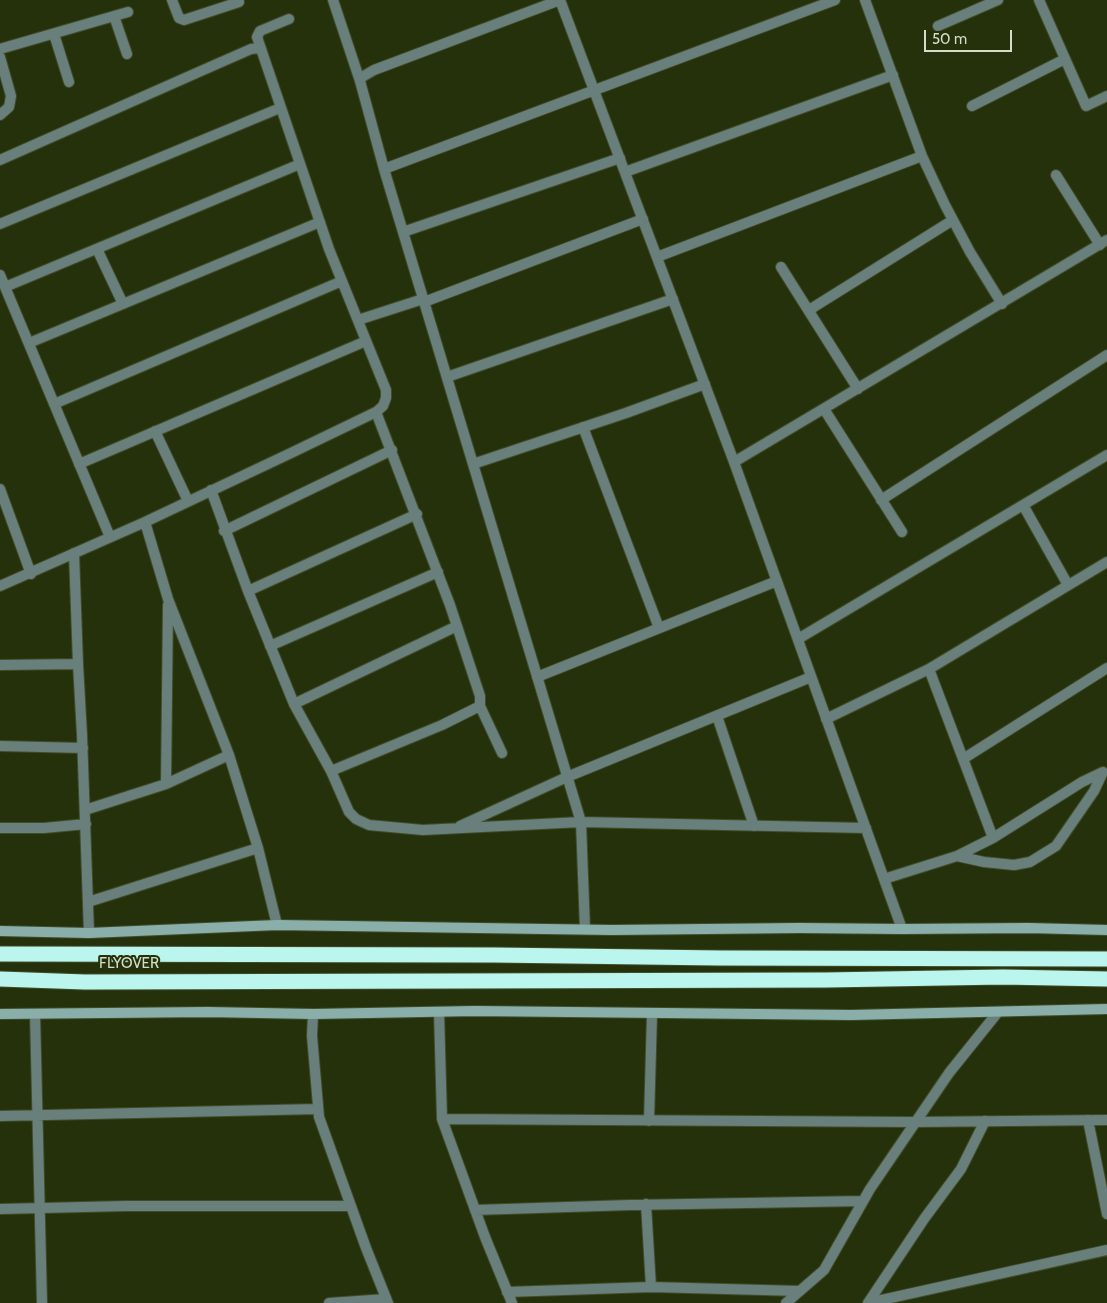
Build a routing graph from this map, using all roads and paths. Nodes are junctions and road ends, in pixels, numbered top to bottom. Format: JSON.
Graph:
{"nodes":[{"id":1,"x":172,"y":0,"type":"edge"},
{"id":2,"x":333,"y":0,"type":"edge"},
{"id":3,"x":560,"y":0,"type":"edge"},
{"id":4,"x":835,"y":0,"type":"edge"},
{"id":5,"x":865,"y":0,"type":"edge"},
{"id":6,"x":998,"y":0,"type":"edge"},
{"id":7,"x":1039,"y":0,"type":"edge"},
{"id":8,"x":239,"y":2,"type":"dead end"},
{"id":9,"x":128,"y":12,"type":"dead end"},
{"id":10,"x":114,"y":16,"type":"junction"},
{"id":11,"x":289,"y":19,"type":"dead end"},
{"id":12,"x":938,"y":26,"type":"dead end"},
{"id":13,"x":54,"y":34,"type":"junction"},
{"id":14,"x":259,"y":48,"type":"junction"},
{"id":15,"x":0,"y":49,"type":"edge"},
{"id":16,"x":126,"y":54,"type":"dead end"},
{"id":17,"x":0,"y":57,"type":"edge"},
{"id":18,"x":1065,"y":58,"type":"junction"},
{"id":19,"x":893,"y":75,"type":"junction"},
{"id":20,"x":360,"y":81,"type":"junction"},
{"id":21,"x":69,"y":82,"type":"dead end"},
{"id":22,"x":594,"y":90,"type":"junction"},
{"id":23,"x":1107,"y":96,"type":"edge"},
{"id":24,"x":972,"y":106,"type":"dead end"},
{"id":25,"x":280,"y":108,"type":"junction"},
{"id":26,"x":0,"y":115,"type":"edge"},
{"id":27,"x":922,"y":156,"type":"junction"},
{"id":28,"x":620,"y":158,"type":"junction"},
{"id":29,"x":0,"y":160,"type":"edge"},
{"id":30,"x":300,"y":164,"type":"junction"},
{"id":31,"x":384,"y":169,"type":"junction"},
{"id":32,"x":625,"y":172,"type":"junction"},
{"id":33,"x":1056,"y":175,"type":"dead end"},
{"id":34,"x":643,"y":219,"type":"junction"},
{"id":35,"x":952,"y":220,"type":"junction"},
{"id":36,"x":320,"y":222,"type":"junction"},
{"id":37,"x":0,"y":224,"type":"edge"},
{"id":38,"x":403,"y":232,"type":"junction"},
{"id":39,"x":1103,"y":243,"type":"edge"},
{"id":40,"x":97,"y":249,"type":"junction"},
{"id":41,"x":657,"y":257,"type":"junction"},
{"id":42,"x":781,"y":267,"type":"dead end"},
{"id":43,"x":0,"y":275,"type":"edge"},
{"id":44,"x":342,"y":281,"type":"junction"},
{"id":45,"x":5,"y":287,"type":"junction"},
{"id":46,"x":673,"y":299,"type":"junction"},
{"id":47,"x":424,"y":300,"type":"junction"},
{"id":48,"x":123,"y":304,"type":"junction"},
{"id":49,"x":1002,"y":304,"type":"junction"},
{"id":50,"x":808,"y":310,"type":"junction"},
{"id":51,"x":358,"y":320,"type":"junction"},
{"id":52,"x":366,"y":341,"type":"junction"},
{"id":53,"x":29,"y":344,"type":"junction"},
{"id":54,"x":1107,"y":355,"type":"edge"},
{"id":55,"x":447,"y":377,"type":"junction"},
{"id":56,"x":705,"y":384,"type":"junction"},
{"id":57,"x":858,"y":389,"type":"junction"},
{"id":58,"x":54,"y":404,"type":"junction"},
{"id":59,"x":824,"y":409,"type":"junction"},
{"id":60,"x":376,"y":412,"type":"junction"},
{"id":61,"x":583,"y":427,"type":"junction"},
{"id":62,"x":155,"y":431,"type":"junction"},
{"id":63,"x":392,"y":450,"type":"junction"},
{"id":64,"x":1107,"y":455,"type":"edge"},
{"id":65,"x":734,"y":462,"type":"junction"},
{"id":66,"x":79,"y":464,"type":"junction"},
{"id":67,"x":473,"y":464,"type":"junction"},
{"id":68,"x":0,"y":490,"type":"edge"},
{"id":69,"x":211,"y":490,"type":"junction"},
{"id":70,"x":881,"y":500,"type":"junction"},
{"id":71,"x":188,"y":501,"type":"junction"},
{"id":72,"x":1023,"y":505,"type":"junction"},
{"id":73,"x":416,"y":514,"type":"junction"},
{"id":74,"x":145,"y":522,"type":"junction"},
{"id":75,"x":224,"y":531,"type":"junction"},
{"id":76,"x":902,"y":532,"type":"dead end"},
{"id":77,"x":110,"y":537,"type":"junction"},
{"id":78,"x":74,"y":553,"type":"junction"},
{"id":79,"x":1107,"y":562,"type":"edge"},
{"id":80,"x":438,"y":572,"type":"junction"},
{"id":81,"x":31,"y":574,"type":"junction"},
{"id":82,"x":777,"y":581,"type":"junction"},
{"id":83,"x":1068,"y":585,"type":"junction"},
{"id":84,"x":0,"y":586,"type":"edge"},
{"id":85,"x":248,"y":590,"type":"junction"},
{"id":86,"x":168,"y":599,"type":"junction"},
{"id":87,"x":457,"y":626,"type":"junction"},
{"id":88,"x":659,"y":628,"type":"junction"},
{"id":89,"x":798,"y":639,"type":"junction"},
{"id":90,"x":270,"y":646,"type":"junction"},
{"id":91,"x":78,"y":664,"type":"junction"},
{"id":92,"x":0,"y":666,"type":"edge"},
{"id":93,"x":1107,"y":668,"type":"edge"},
{"id":94,"x":929,"y":669,"type":"junction"},
{"id":95,"x":537,"y":677,"type":"junction"},
{"id":96,"x":811,"y":677,"type":"junction"},
{"id":97,"x":294,"y":704,"type":"junction"},
{"id":98,"x":480,"y":706,"type":"junction"},
{"id":99,"x":717,"y":716,"type":"junction"},
{"id":100,"x":826,"y":719,"type":"junction"},
{"id":101,"x":0,"y":746,"type":"edge"},
{"id":102,"x":83,"y":748,"type":"junction"},
{"id":103,"x":502,"y":753,"type":"dead end"},
{"id":104,"x":229,"y":755,"type":"junction"},
{"id":105,"x":963,"y":759,"type":"junction"},
{"id":106,"x":331,"y":771,"type":"junction"},
{"id":107,"x":1105,"y":771,"type":"edge"},
{"id":108,"x":567,"y":777,"type":"junction"},
{"id":109,"x":166,"y":784,"type":"junction"},
{"id":110,"x":85,"y":810,"type":"junction"},
{"id":111,"x":581,"y":822,"type":"junction"},
{"id":112,"x":86,"y":824,"type":"junction"},
{"id":113,"x":754,"y":826,"type":"junction"},
{"id":114,"x":0,"y":828,"type":"edge"},
{"id":115,"x":455,"y":828,"type":"junction"},
{"id":116,"x":866,"y":828,"type":"junction"},
{"id":117,"x":993,"y":838,"type":"junction"},
{"id":118,"x":258,"y":848,"type":"junction"},
{"id":119,"x":957,"y":856,"type":"junction"},
{"id":120,"x":884,"y":879,"type":"junction"},
{"id":121,"x":88,"y":902,"type":"junction"},
{"id":122,"x":277,"y":925,"type":"junction"},
{"id":123,"x":585,"y":929,"type":"junction"},
{"id":124,"x":902,"y":929,"type":"junction"},
{"id":125,"x":1107,"y":930,"type":"edge"},
{"id":126,"x":0,"y":931,"type":"edge"},
{"id":127,"x":90,"y":933,"type":"junction"},
{"id":128,"x":0,"y":954,"type":"edge"},
{"id":129,"x":1107,"y":959,"type":"edge"},
{"id":130,"x":0,"y":979,"type":"edge"},
{"id":131,"x":1107,"y":979,"type":"edge"},
{"id":132,"x":1107,"y":1009,"type":"edge"},
{"id":133,"x":439,"y":1012,"type":"junction"},
{"id":134,"x":998,"y":1012,"type":"junction"},
{"id":135,"x":0,"y":1014,"type":"edge"},
{"id":136,"x":35,"y":1014,"type":"junction"},
{"id":137,"x":314,"y":1014,"type":"junction"},
{"id":138,"x":652,"y":1014,"type":"junction"},
{"id":139,"x":318,"y":1109,"type":"junction"},
{"id":140,"x":37,"y":1115,"type":"junction"},
{"id":141,"x":0,"y":1116,"type":"edge"},
{"id":142,"x":442,"y":1120,"type":"junction"},
{"id":143,"x":1088,"y":1120,"type":"junction"},
{"id":144,"x":1107,"y":1120,"type":"edge"},
{"id":145,"x":649,"y":1121,"type":"junction"},
{"id":146,"x":985,"y":1121,"type":"junction"},
{"id":147,"x":916,"y":1122,"type":"junction"},
{"id":148,"x":863,"y":1201,"type":"junction"},
{"id":149,"x":646,"y":1204,"type":"junction"},
{"id":150,"x":351,"y":1206,"type":"junction"},
{"id":151,"x":0,"y":1209,"type":"edge"},
{"id":152,"x":40,"y":1209,"type":"junction"},
{"id":153,"x":475,"y":1210,"type":"junction"},
{"id":154,"x":1107,"y":1214,"type":"edge"},
{"id":155,"x":1107,"y":1250,"type":"edge"},
{"id":156,"x":651,"y":1288,"type":"junction"},
{"id":157,"x":800,"y":1291,"type":"junction"},
{"id":158,"x":507,"y":1292,"type":"junction"},
{"id":159,"x":387,"y":1301,"type":"edge"},
{"id":160,"x":42,"y":1303,"type":"edge"},
{"id":161,"x":329,"y":1303,"type":"edge"},
{"id":162,"x":512,"y":1303,"type":"edge"},
{"id":163,"x":786,"y":1303,"type":"edge"}],
"edges":[{"from":1,"to":8,"type":"street"},
{"from":2,"to":20,"type":"street"},
{"from":3,"to":20,"type":"street"},
{"from":3,"to":22,"type":"street"},
{"from":4,"to":22,"type":"street"},
{"from":5,"to":19,"type":"street"},
{"from":6,"to":12,"type":"street"},
{"from":7,"to":18,"type":"street"},
{"from":9,"to":10,"type":"street"},
{"from":10,"to":13,"type":"street"},
{"from":10,"to":16,"type":"street"},
{"from":11,"to":14,"type":"street"},
{"from":13,"to":15,"type":"street"},
{"from":13,"to":21,"type":"street"},
{"from":14,"to":25,"type":"street"},
{"from":14,"to":29,"type":"street"},
{"from":17,"to":26,"type":"street"},
{"from":18,"to":23,"type":"street"},
{"from":18,"to":24,"type":"street"},
{"from":19,"to":27,"type":"street"},
{"from":19,"to":32,"type":"street"},
{"from":20,"to":31,"type":"street"},
{"from":22,"to":28,"type":"street"},
{"from":22,"to":31,"type":"street"},
{"from":25,"to":30,"type":"street"},
{"from":25,"to":37,"type":"street"},
{"from":27,"to":35,"type":"street"},
{"from":27,"to":41,"type":"street"},
{"from":28,"to":32,"type":"street"},
{"from":28,"to":38,"type":"street"},
{"from":30,"to":36,"type":"street"},
{"from":30,"to":40,"type":"street"},
{"from":31,"to":38,"type":"street"},
{"from":32,"to":34,"type":"street"},
{"from":33,"to":39,"type":"street"},
{"from":34,"to":41,"type":"street"},
{"from":34,"to":47,"type":"street"},
{"from":35,"to":49,"type":"street"},
{"from":35,"to":50,"type":"street"},
{"from":36,"to":44,"type":"street"},
{"from":36,"to":48,"type":"street"},
{"from":38,"to":47,"type":"street"},
{"from":39,"to":49,"type":"street"},
{"from":40,"to":45,"type":"street"},
{"from":40,"to":48,"type":"street"},
{"from":41,"to":46,"type":"street"},
{"from":42,"to":50,"type":"street"},
{"from":43,"to":45,"type":"street"},
{"from":44,"to":51,"type":"street"},
{"from":44,"to":58,"type":"street"},
{"from":45,"to":53,"type":"street"},
{"from":46,"to":55,"type":"street"},
{"from":46,"to":56,"type":"street"},
{"from":47,"to":51,"type":"street"},
{"from":47,"to":55,"type":"street"},
{"from":48,"to":53,"type":"street"},
{"from":49,"to":57,"type":"street"},
{"from":50,"to":57,"type":"street"},
{"from":51,"to":52,"type":"street"},
{"from":52,"to":60,"type":"street"},
{"from":52,"to":62,"type":"street"},
{"from":53,"to":58,"type":"street"},
{"from":54,"to":70,"type":"street"},
{"from":55,"to":67,"type":"street"},
{"from":56,"to":61,"type":"street"},
{"from":56,"to":65,"type":"street"},
{"from":57,"to":59,"type":"street"},
{"from":58,"to":66,"type":"street"},
{"from":59,"to":65,"type":"street"},
{"from":59,"to":70,"type":"street"},
{"from":60,"to":63,"type":"street"},
{"from":60,"to":69,"type":"street"},
{"from":61,"to":67,"type":"street"},
{"from":61,"to":88,"type":"street"},
{"from":62,"to":66,"type":"street"},
{"from":62,"to":71,"type":"street"},
{"from":63,"to":73,"type":"street"},
{"from":63,"to":75,"type":"street"},
{"from":64,"to":72,"type":"street"},
{"from":65,"to":82,"type":"street"},
{"from":66,"to":77,"type":"street"},
{"from":67,"to":95,"type":"street"},
{"from":68,"to":81,"type":"street"},
{"from":69,"to":71,"type":"street"},
{"from":69,"to":75,"type":"street"},
{"from":70,"to":76,"type":"street"},
{"from":71,"to":74,"type":"street"},
{"from":72,"to":83,"type":"street"},
{"from":72,"to":89,"type":"street"},
{"from":73,"to":80,"type":"street"},
{"from":73,"to":85,"type":"street"},
{"from":74,"to":77,"type":"street"},
{"from":74,"to":86,"type":"street"},
{"from":75,"to":85,"type":"street"},
{"from":77,"to":78,"type":"street"},
{"from":78,"to":81,"type":"street"},
{"from":78,"to":91,"type":"street"},
{"from":79,"to":83,"type":"street"},
{"from":80,"to":87,"type":"street"},
{"from":80,"to":90,"type":"street"},
{"from":81,"to":84,"type":"street"},
{"from":82,"to":88,"type":"street"},
{"from":82,"to":89,"type":"street"},
{"from":83,"to":94,"type":"street"},
{"from":85,"to":90,"type":"street"},
{"from":86,"to":104,"type":"street"},
{"from":86,"to":109,"type":"street"},
{"from":87,"to":97,"type":"street"},
{"from":87,"to":98,"type":"street"},
{"from":88,"to":95,"type":"street"},
{"from":89,"to":96,"type":"street"},
{"from":90,"to":97,"type":"street"},
{"from":91,"to":92,"type":"street"},
{"from":91,"to":102,"type":"street"},
{"from":93,"to":105,"type":"street"},
{"from":94,"to":100,"type":"street"},
{"from":94,"to":105,"type":"street"},
{"from":95,"to":108,"type":"street"},
{"from":96,"to":99,"type":"street"},
{"from":96,"to":100,"type":"street"},
{"from":97,"to":106,"type":"street"},
{"from":98,"to":103,"type":"street"},
{"from":98,"to":106,"type":"street"},
{"from":99,"to":108,"type":"street"},
{"from":99,"to":113,"type":"street"},
{"from":100,"to":116,"type":"street"},
{"from":101,"to":102,"type":"street"},
{"from":102,"to":110,"type":"street"},
{"from":104,"to":109,"type":"street"},
{"from":104,"to":118,"type":"street"},
{"from":105,"to":117,"type":"street"},
{"from":106,"to":115,"type":"street"},
{"from":107,"to":117,"type":"street"},
{"from":107,"to":119,"type":"street"},
{"from":108,"to":111,"type":"street"},
{"from":108,"to":115,"type":"street"},
{"from":109,"to":110,"type":"street"},
{"from":110,"to":112,"type":"street"},
{"from":111,"to":113,"type":"street"},
{"from":111,"to":115,"type":"street"},
{"from":111,"to":123,"type":"street"},
{"from":112,"to":114,"type":"street"},
{"from":112,"to":121,"type":"street"},
{"from":113,"to":116,"type":"street"},
{"from":116,"to":120,"type":"street"},
{"from":117,"to":119,"type":"street"},
{"from":118,"to":121,"type":"street"},
{"from":118,"to":122,"type":"street"},
{"from":119,"to":120,"type":"street"},
{"from":120,"to":124,"type":"street"},
{"from":121,"to":127,"type":"street"},
{"from":122,"to":123,"type":"main road"},
{"from":122,"to":127,"type":"main road"},
{"from":123,"to":124,"type":"main road"},
{"from":124,"to":125,"type":"main road"},
{"from":126,"to":127,"type":"main road"},
{"from":128,"to":129,"type":"highway","name":"FLYOVER"},
{"from":130,"to":131,"type":"highway","name":"FLYOVER"},
{"from":132,"to":134,"type":"main road"},
{"from":133,"to":137,"type":"main road"},
{"from":133,"to":138,"type":"main road"},
{"from":133,"to":142,"type":"street"},
{"from":134,"to":138,"type":"main road"},
{"from":134,"to":147,"type":"street"},
{"from":135,"to":136,"type":"main road"},
{"from":136,"to":137,"type":"main road"},
{"from":136,"to":140,"type":"street"},
{"from":137,"to":139,"type":"street"},
{"from":138,"to":145,"type":"street"},
{"from":139,"to":140,"type":"street"},
{"from":139,"to":150,"type":"street"},
{"from":140,"to":141,"type":"street"},
{"from":140,"to":152,"type":"street"},
{"from":142,"to":145,"type":"street"},
{"from":142,"to":153,"type":"street"},
{"from":143,"to":144,"type":"street"},
{"from":143,"to":146,"type":"street"},
{"from":143,"to":154,"type":"street"},
{"from":145,"to":147,"type":"street"},
{"from":146,"to":147,"type":"street"},
{"from":146,"to":155,"type":"street"},
{"from":147,"to":148,"type":"street"},
{"from":148,"to":149,"type":"street"},
{"from":148,"to":157,"type":"street"},
{"from":149,"to":153,"type":"street"},
{"from":149,"to":156,"type":"street"},
{"from":150,"to":152,"type":"street"},
{"from":150,"to":159,"type":"street"},
{"from":151,"to":152,"type":"street"},
{"from":152,"to":160,"type":"street"},
{"from":153,"to":158,"type":"street"},
{"from":156,"to":157,"type":"street"},
{"from":156,"to":158,"type":"street"},
{"from":157,"to":163,"type":"street"},
{"from":158,"to":162,"type":"street"},
{"from":159,"to":161,"type":"street"}]}
